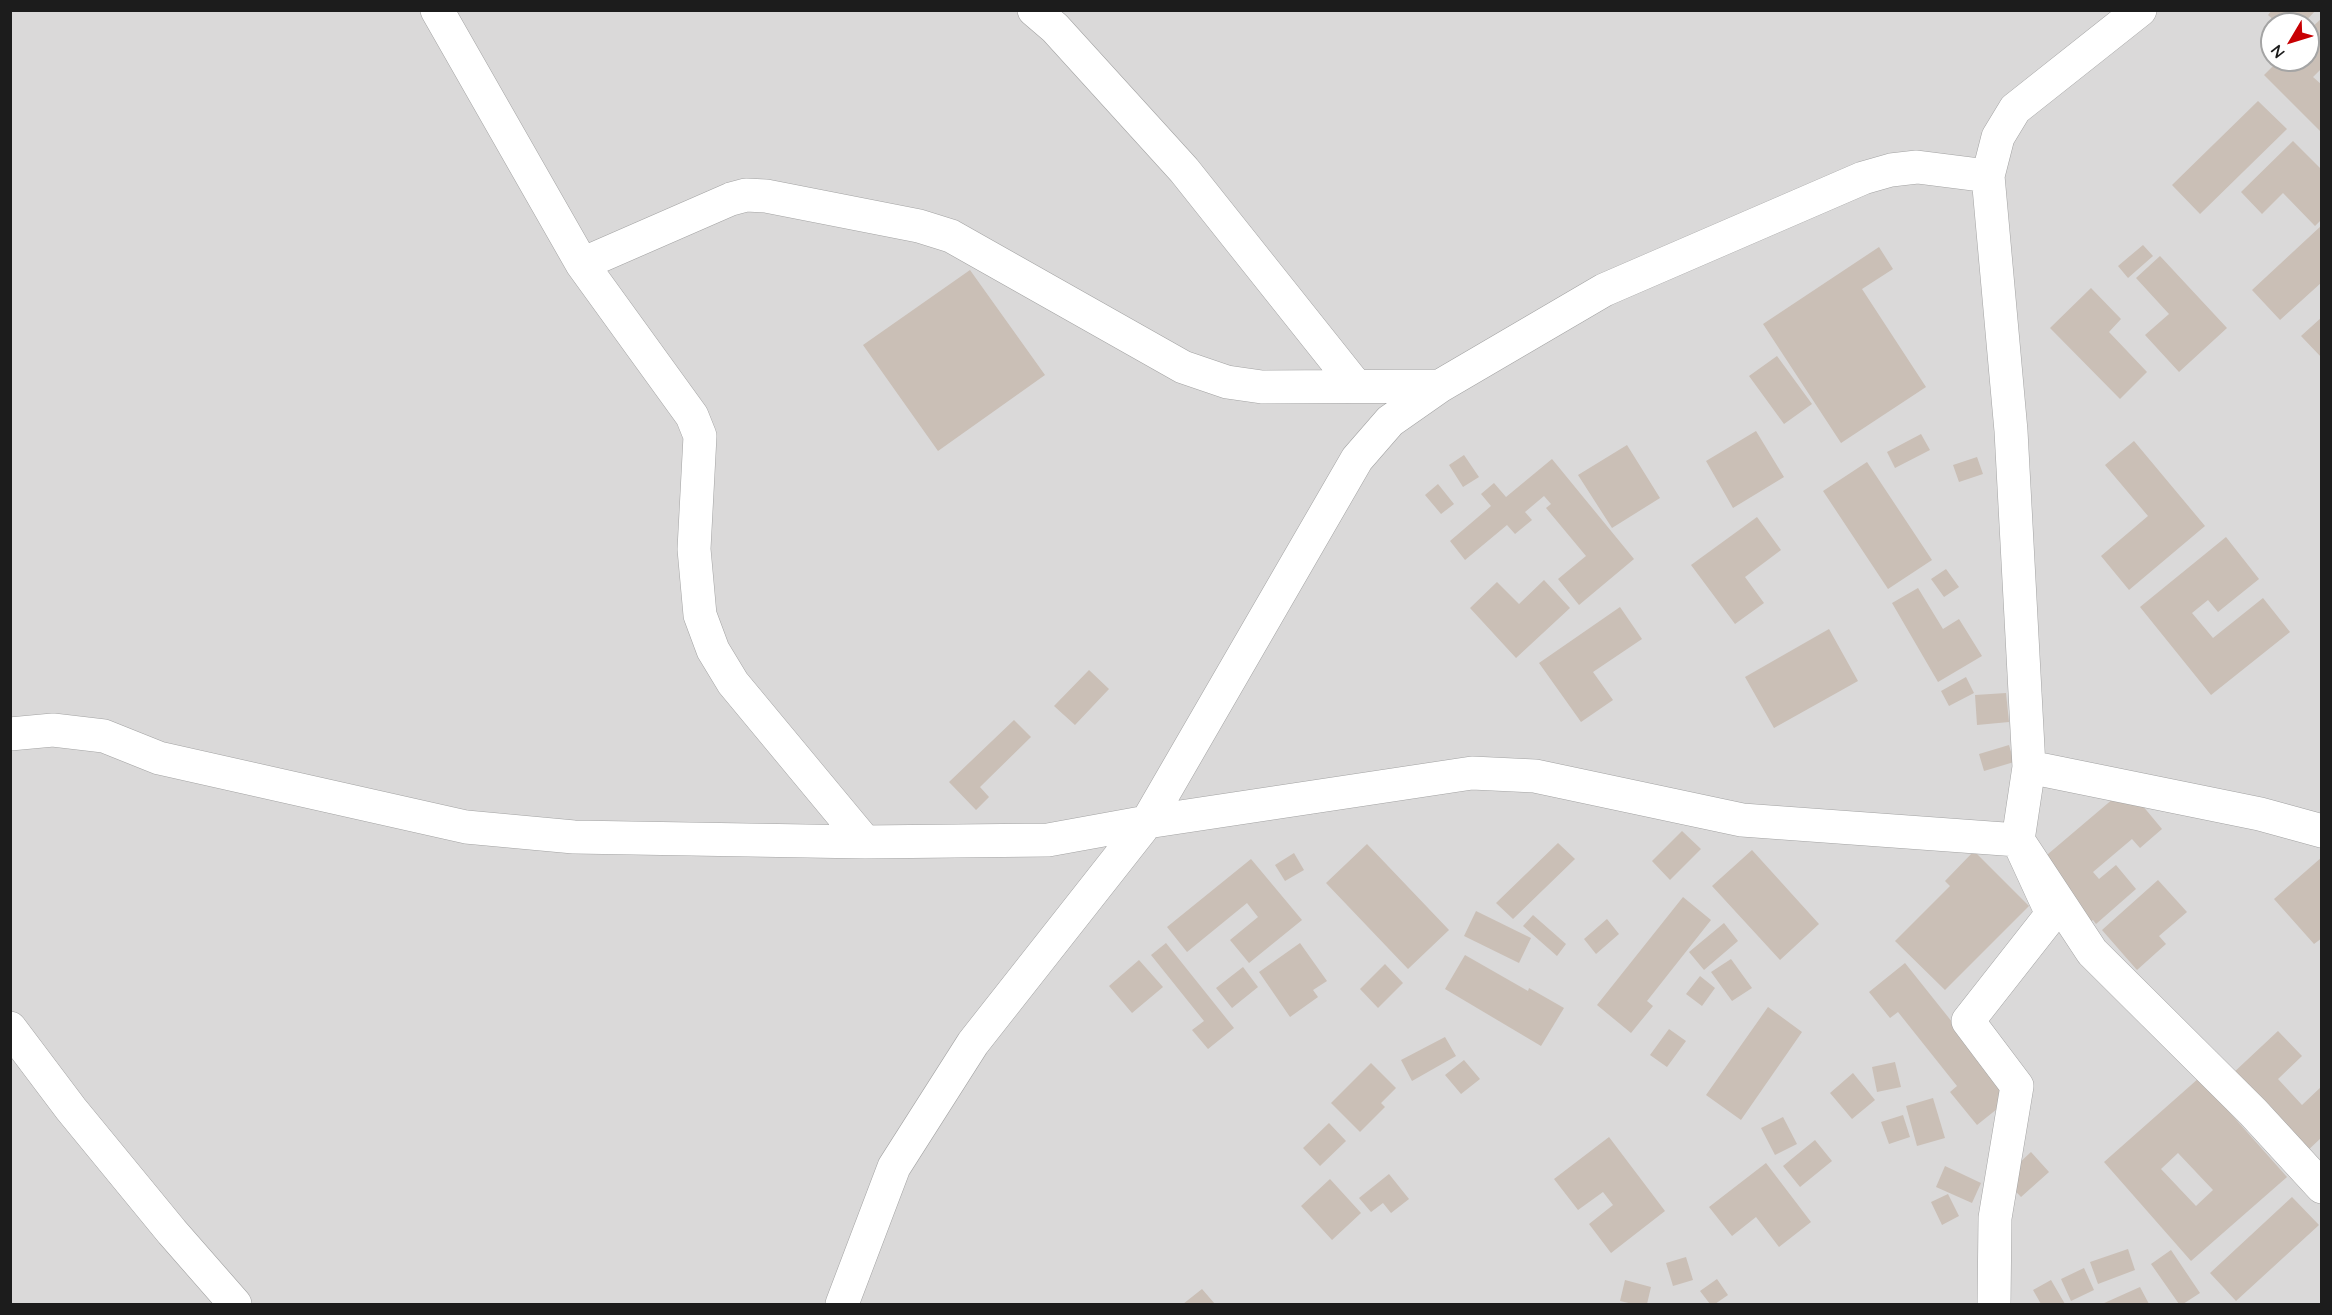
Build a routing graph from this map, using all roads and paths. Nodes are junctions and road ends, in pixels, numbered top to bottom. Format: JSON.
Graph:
{"nodes":[{"id":1,"x":437,"y":10,"type":"edge"},
{"id":2,"x":1034,"y":10,"type":"edge"},
{"id":3,"x":2140,"y":10,"type":"edge"},
{"id":4,"x":1988,"y":176,"type":"junction"},
{"id":5,"x":582,"y":264,"type":"junction"},
{"id":6,"x":1356,"y":386,"type":"junction"},
{"id":7,"x":1440,"y":386,"type":"junction"},
{"id":8,"x":10,"y":734,"type":"edge"},
{"id":9,"x":2028,"y":767,"type":"junction"},
{"id":10,"x":1147,"y":822,"type":"junction"},
{"id":11,"x":2322,"y":831,"type":"edge"},
{"id":12,"x":2018,"y":840,"type":"junction"},
{"id":13,"x":865,"y":842,"type":"junction"},
{"id":14,"x":10,"y":1028,"type":"edge"},
{"id":15,"x":2322,"y":1186,"type":"edge"},
{"id":16,"x":235,"y":1305,"type":"edge"},
{"id":17,"x":842,"y":1305,"type":"edge"},
{"id":18,"x":1994,"y":1305,"type":"edge"}],
"edges":[{"from":1,"to":5,"type":"street"},
{"from":2,"to":6,"type":"street"},
{"from":3,"to":4,"type":"street"},
{"from":4,"to":7,"type":"street"},
{"from":4,"to":9,"type":"street"},
{"from":5,"to":6,"type":"street"},
{"from":5,"to":13,"type":"street"},
{"from":6,"to":7,"type":"street"},
{"from":7,"to":10,"type":"street"},
{"from":8,"to":13,"type":"street"},
{"from":9,"to":11,"type":"street"},
{"from":9,"to":12,"type":"street"},
{"from":10,"to":12,"type":"street"},
{"from":10,"to":13,"type":"street"},
{"from":10,"to":17,"type":"street"},
{"from":12,"to":15,"type":"street"},
{"from":12,"to":18,"type":"street"},
{"from":14,"to":16,"type":"street"}]}
